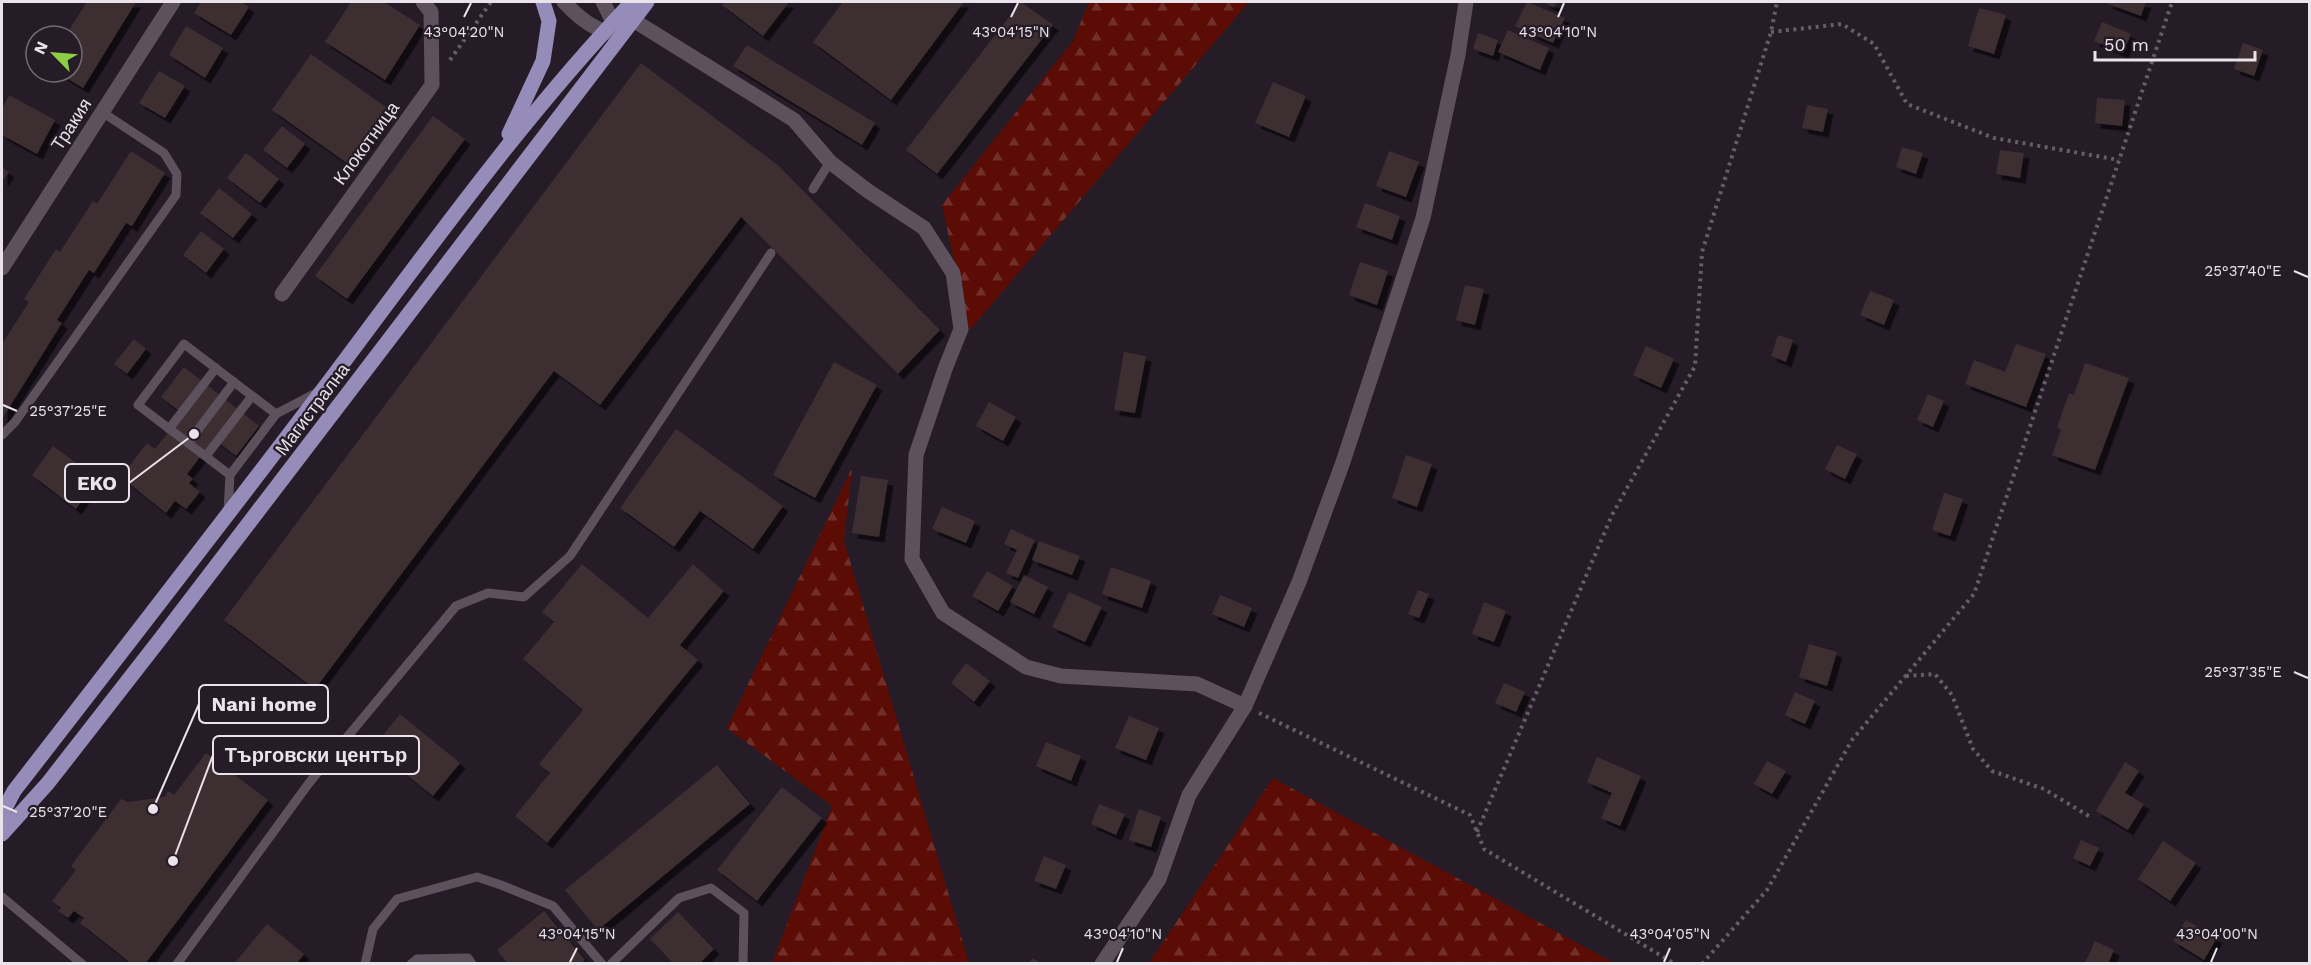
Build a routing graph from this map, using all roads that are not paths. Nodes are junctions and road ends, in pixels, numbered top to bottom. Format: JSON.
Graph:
{"nodes":[{"id":1,"x":172,"y":2,"type":"edge"},
{"id":2,"x":423,"y":2,"type":"edge"},
{"id":3,"x":543,"y":2,"type":"edge"},
{"id":4,"x":564,"y":2,"type":"edge"},
{"id":5,"x":603,"y":2,"type":"edge"},
{"id":6,"x":632,"y":2,"type":"edge"},
{"id":7,"x":647,"y":2,"type":"edge"},
{"id":8,"x":1466,"y":2,"type":"edge"},
{"id":9,"x":619,"y":27,"type":"junction"},
{"id":10,"x":102,"y":112,"type":"junction"},
{"id":11,"x":499,"y":156,"type":"junction"},
{"id":12,"x":830,"y":162,"type":"junction"},
{"id":13,"x":813,"y":189,"type":"dead end"},
{"id":14,"x":771,"y":253,"type":"dead end"},
{"id":15,"x":2,"y":268,"type":"edge"},
{"id":16,"x":282,"y":294,"type":"dead end"},
{"id":17,"x":216,"y":368,"type":"junction"},
{"id":18,"x":234,"y":382,"type":"junction"},
{"id":19,"x":323,"y":390,"type":"junction"},
{"id":20,"x":252,"y":396,"type":"junction"},
{"id":21,"x":276,"y":414,"type":"junction"},
{"id":22,"x":169,"y":429,"type":"junction"},
{"id":23,"x":2,"y":435,"type":"edge"},
{"id":24,"x":188,"y":443,"type":"junction"},
{"id":25,"x":206,"y":456,"type":"junction"},
{"id":26,"x":230,"y":475,"type":"junction"},
{"id":27,"x":228,"y":513,"type":"junction"},
{"id":28,"x":1245,"y":706,"type":"junction"},
{"id":29,"x":2,"y":814,"type":"edge"},
{"id":30,"x":2,"y":834,"type":"edge"},
{"id":31,"x":2,"y":897,"type":"edge"},
{"id":32,"x":82,"y":963,"type":"edge"},
{"id":33,"x":177,"y":963,"type":"edge"},
{"id":34,"x":365,"y":963,"type":"edge"},
{"id":35,"x":411,"y":963,"type":"edge"},
{"id":36,"x":471,"y":963,"type":"edge"},
{"id":37,"x":602,"y":963,"type":"edge"},
{"id":38,"x":611,"y":963,"type":"edge"},
{"id":39,"x":742,"y":963,"type":"edge"},
{"id":40,"x":1102,"y":963,"type":"edge"}],
"edges":[{"from":1,"to":10,"type":"street","name":"Тракия"},
{"from":2,"to":16,"type":"street","name":"Клокотница"},
{"from":3,"to":11,"type":"main road"},
{"from":4,"to":9,"type":"street"},
{"from":5,"to":9,"type":"street"},
{"from":6,"to":9,"type":"main road","name":"Магистрална"},
{"from":7,"to":9,"type":"main road","name":"Магистрална"},
{"from":8,"to":28,"type":"street"},
{"from":9,"to":11,"type":"main road","name":"Магистрална"},
{"from":9,"to":12,"type":"street"},
{"from":9,"to":30,"type":"main road","name":"Магистрална"},
{"from":10,"to":15,"type":"street","name":"Тракия"},
{"from":10,"to":23,"type":"lane"},
{"from":11,"to":19,"type":"main road","name":"Магистрална"},
{"from":12,"to":13,"type":"lane"},
{"from":12,"to":28,"type":"street"},
{"from":14,"to":33,"type":"lane"},
{"from":17,"to":18,"type":"lane"},
{"from":17,"to":22,"type":"lane"},
{"from":17,"to":22,"type":"lane"},
{"from":18,"to":20,"type":"lane"},
{"from":18,"to":24,"type":"lane"},
{"from":19,"to":21,"type":"lane"},
{"from":19,"to":27,"type":"main road","name":"Магистрална"},
{"from":20,"to":21,"type":"lane"},
{"from":20,"to":25,"type":"lane"},
{"from":21,"to":26,"type":"lane"},
{"from":22,"to":24,"type":"lane"},
{"from":24,"to":25,"type":"lane"},
{"from":25,"to":26,"type":"lane"},
{"from":26,"to":27,"type":"lane"},
{"from":27,"to":29,"type":"main road","name":"Магистрална"},
{"from":28,"to":40,"type":"street"},
{"from":31,"to":32,"type":"lane"},
{"from":34,"to":37,"type":"lane"},
{"from":35,"to":36,"type":"lane"},
{"from":38,"to":39,"type":"lane"}]}
